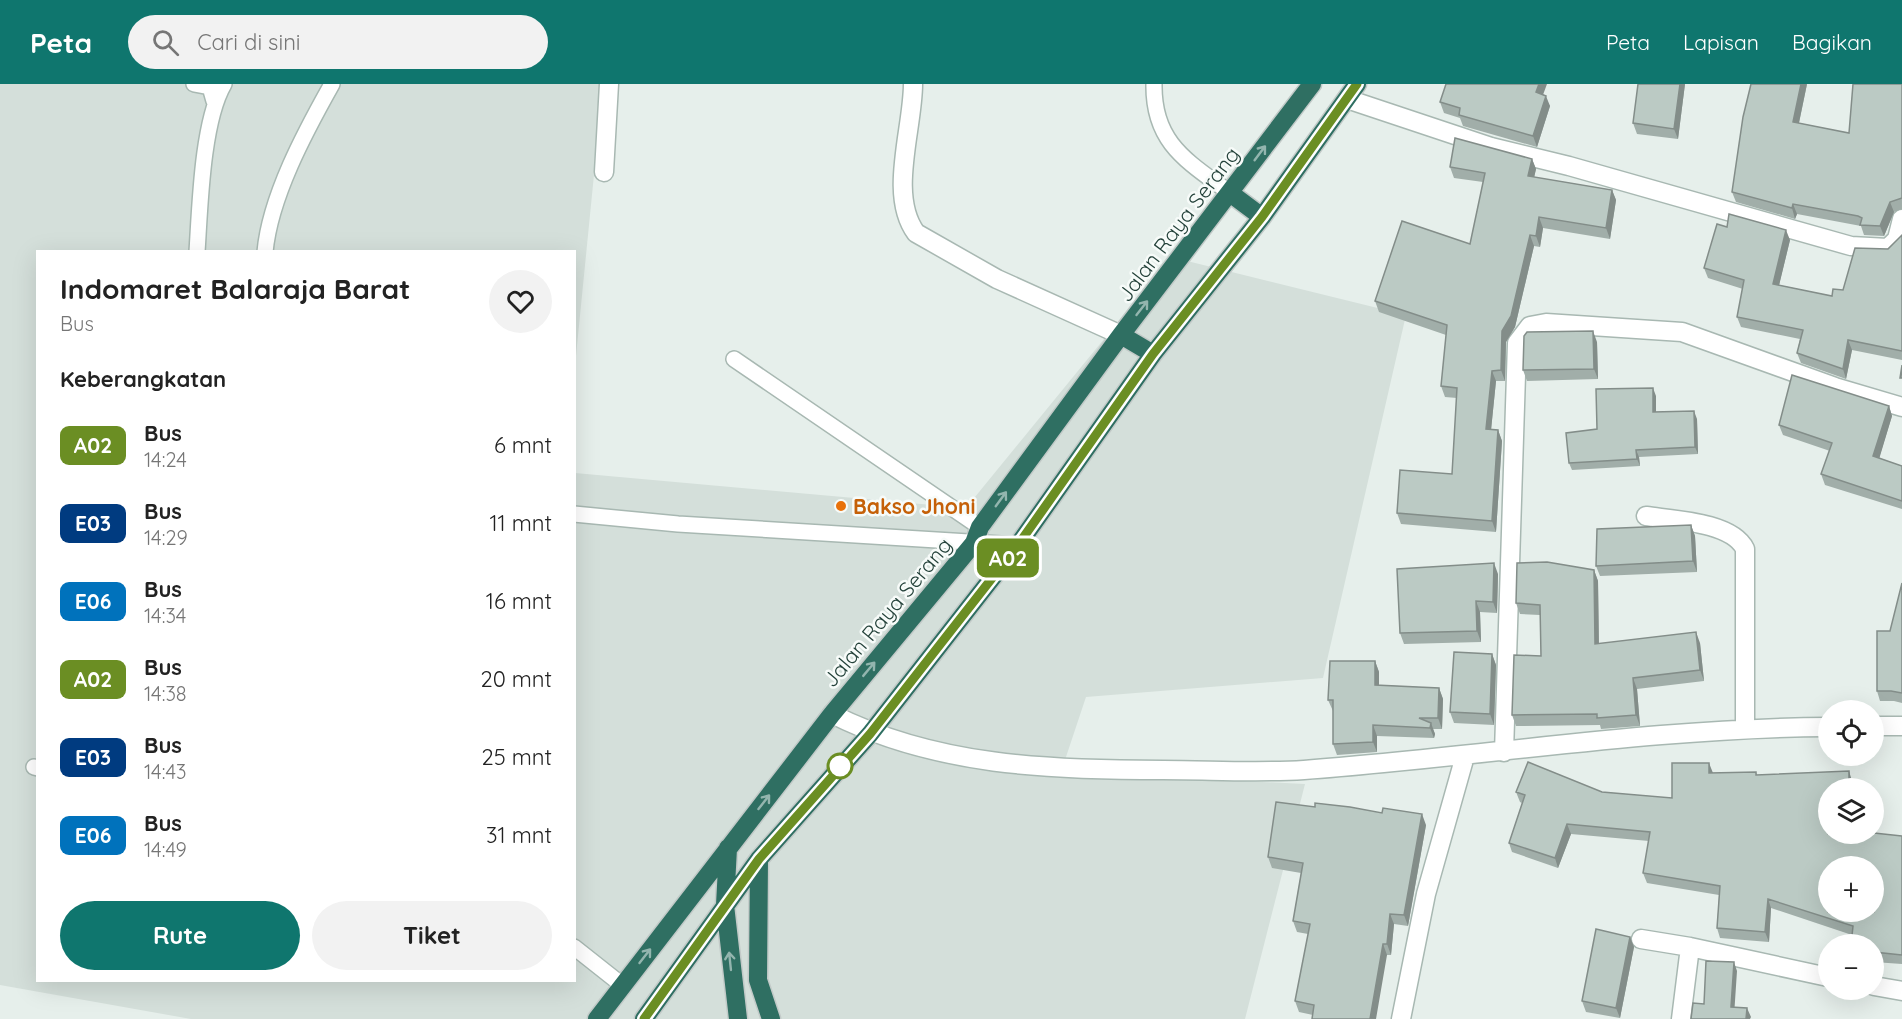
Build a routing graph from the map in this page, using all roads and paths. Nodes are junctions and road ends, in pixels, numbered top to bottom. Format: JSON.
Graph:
{"nodes":[{"id":1,"x":194,"y":84,"type":"edge"},
{"id":2,"x":224,"y":84,"type":"edge"},
{"id":3,"x":332,"y":84,"type":"edge"},
{"id":4,"x":609,"y":84,"type":"edge"},
{"id":5,"x":913,"y":84,"type":"edge"},
{"id":6,"x":1154,"y":84,"type":"edge"},
{"id":7,"x":1312,"y":84,"type":"edge"},
{"id":8,"x":1352,"y":91,"type":"edge"},
{"id":9,"x":214,"y":101,"type":"junction"},
{"id":10,"x":603,"y":172,"type":"dead end"},
{"id":11,"x":1230,"y":194,"type":"junction"},
{"id":12,"x":1262,"y":217,"type":"junction"},
{"id":13,"x":1902,"y":219,"type":"edge"},
{"id":14,"x":197,"y":250,"type":"edge"},
{"id":15,"x":264,"y":250,"type":"edge"},
{"id":16,"x":1121,"y":335,"type":"junction"},
{"id":17,"x":1153,"y":354,"type":"junction"},
{"id":18,"x":734,"y":359,"type":"dead end"},
{"id":19,"x":1902,"y":407,"type":"edge"},
{"id":20,"x":576,"y":514,"type":"edge"},
{"id":21,"x":1647,"y":516,"type":"dead end"},
{"id":22,"x":977,"y":535,"type":"junction"},
{"id":23,"x":1018,"y":545,"type":"junction"},
{"id":24,"x":832,"y":714,"type":"junction"},
{"id":25,"x":1884,"y":726,"type":"edge"},
{"id":26,"x":1902,"y":726,"type":"edge"},
{"id":27,"x":1745,"y":727,"type":"junction"},
{"id":28,"x":1818,"y":727,"type":"edge"},
{"id":29,"x":870,"y":734,"type":"junction"},
{"id":30,"x":1504,"y":752,"type":"junction"},
{"id":31,"x":1465,"y":756,"type":"junction"},
{"id":32,"x":728,"y":848,"type":"junction"},
{"id":33,"x":759,"y":859,"type":"junction"},
{"id":34,"x":725,"y":905,"type":"junction"},
{"id":35,"x":1641,"y":939,"type":"dead end"},
{"id":36,"x":1690,"y":947,"type":"junction"},
{"id":37,"x":576,"y":949,"type":"edge"},
{"id":38,"x":1818,"y":975,"type":"edge"},
{"id":39,"x":622,"y":986,"type":"junction"},
{"id":40,"x":1884,"y":988,"type":"edge"},
{"id":41,"x":1902,"y":991,"type":"edge"},
{"id":42,"x":597,"y":1019,"type":"edge"},
{"id":43,"x":644,"y":1019,"type":"edge"},
{"id":44,"x":738,"y":1019,"type":"edge"},
{"id":45,"x":771,"y":1019,"type":"edge"},
{"id":46,"x":1401,"y":1019,"type":"edge"},
{"id":47,"x":1681,"y":1019,"type":"edge"}],
"edges":[{"from":1,"to":9,"type":"lane"},
{"from":2,"to":9,"type":"lane"},
{"from":3,"to":15,"type":"lane"},
{"from":4,"to":10,"type":"street"},
{"from":5,"to":16,"type":"street"},
{"from":6,"to":11,"type":"lane"},
{"from":11,"to":7,"type":"highway","name":"Jalan Raya Serang","one_way":true},
{"from":8,"to":12,"type":"highway"},
{"from":8,"to":13,"type":"street"},
{"from":9,"to":14,"type":"lane"},
{"from":11,"to":12,"type":"highway"},
{"from":16,"to":11,"type":"highway","name":"Jalan Raya Serang","one_way":true},
{"from":12,"to":17,"type":"highway"},
{"from":16,"to":17,"type":"highway"},
{"from":22,"to":16,"type":"highway","name":"Jalan Raya Serang","one_way":true},
{"from":17,"to":23,"type":"highway"},
{"from":18,"to":22,"type":"lane"},
{"from":19,"to":30,"type":"street"},
{"from":20,"to":22,"type":"lane"},
{"from":21,"to":27,"type":"street"},
{"from":22,"to":23,"type":"lane"},
{"from":24,"to":22,"type":"highway","name":"Jalan Raya Serang","one_way":true},
{"from":23,"to":29,"type":"highway"},
{"from":24,"to":29,"type":"street"},
{"from":32,"to":24,"type":"highway","name":"Jalan Raya Serang","one_way":true},
{"from":25,"to":26,"type":"street"},
{"from":27,"to":28,"type":"street"},
{"from":27,"to":30,"type":"street"},
{"from":29,"to":31,"type":"street"},
{"from":29,"to":33,"type":"highway"},
{"from":30,"to":31,"type":"street"},
{"from":31,"to":46,"type":"street"},
{"from":32,"to":34,"type":"highway"},
{"from":39,"to":32,"type":"highway","name":"Jalan Raya Serang","one_way":true},
{"from":33,"to":34,"type":"highway"},
{"from":33,"to":45,"type":"highway"},
{"from":34,"to":43,"type":"highway"},
{"from":44,"to":34,"type":"highway","one_way":true},
{"from":35,"to":36,"type":"street"},
{"from":36,"to":38,"type":"street"},
{"from":36,"to":47,"type":"street"},
{"from":37,"to":39,"type":"lane"},
{"from":39,"to":42,"type":"highway","name":"Jalan Raya Serang"},
{"from":40,"to":41,"type":"street"}]}
